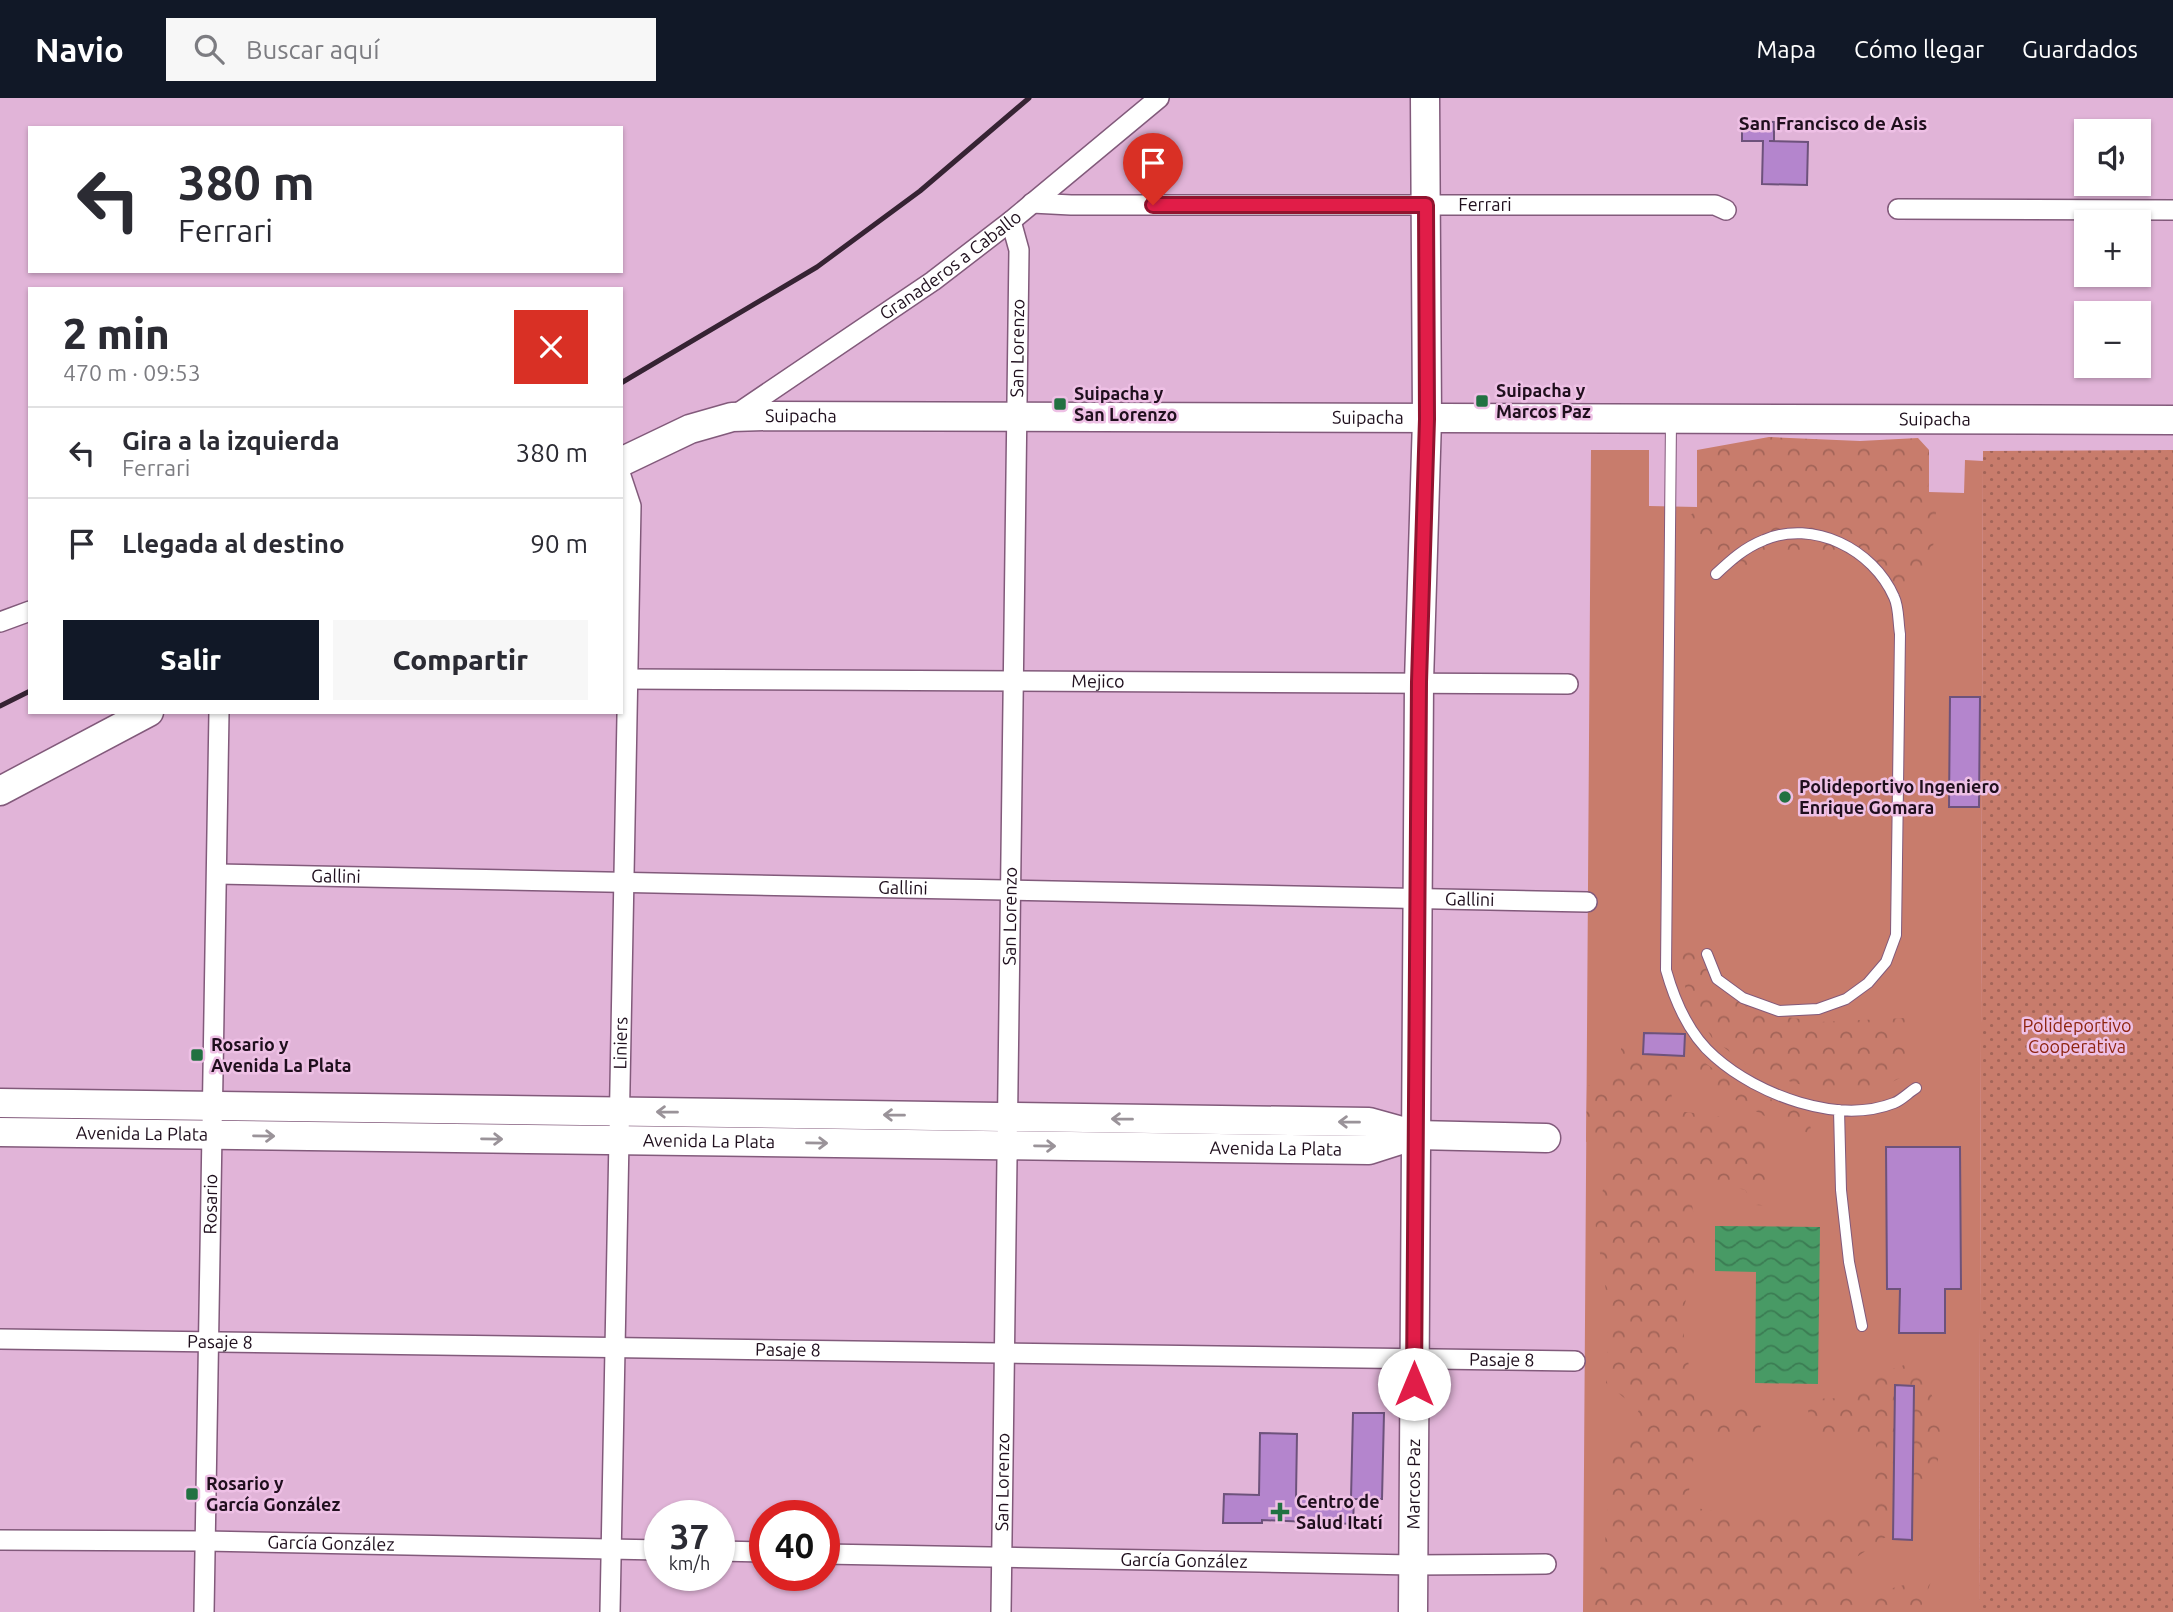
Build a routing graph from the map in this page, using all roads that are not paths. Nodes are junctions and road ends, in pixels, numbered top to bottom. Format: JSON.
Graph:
{"nodes":[{"id":1,"x":1160,"y":98,"type":"edge"},
{"id":2,"x":1425,"y":98,"type":"edge"},
{"id":3,"x":1032,"y":203,"type":"junction"},
{"id":4,"x":1426,"y":205,"type":"junction"},
{"id":5,"x":1898,"y":209,"type":"dead end"},
{"id":6,"x":1726,"y":210,"type":"dead end"},
{"id":7,"x":2173,"y":210,"type":"edge"},
{"id":8,"x":1011,"y":221,"type":"junction"},
{"id":9,"x":732,"y":417,"type":"junction"},
{"id":10,"x":1017,"y":417,"type":"junction"},
{"id":11,"x":1427,"y":419,"type":"junction"},
{"id":12,"x":1671,"y":419,"type":"junction"},
{"id":13,"x":2173,"y":420,"type":"edge"},
{"id":14,"x":623,"y":461,"type":"edge"},
{"id":15,"x":623,"y":482,"type":"edge"},
{"id":16,"x":1716,"y":574,"type":"dead end"},
{"id":17,"x":28,"y":612,"type":"edge"},
{"id":18,"x":0,"y":622,"type":"edge"},
{"id":19,"x":627,"y":679,"type":"junction"},
{"id":20,"x":1014,"y":680,"type":"junction"},
{"id":21,"x":1419,"y":682,"type":"junction"},
{"id":22,"x":1568,"y":684,"type":"dead end"},
{"id":23,"x":145,"y":714,"type":"edge"},
{"id":24,"x":219,"y":714,"type":"edge"},
{"id":25,"x":0,"y":791,"type":"edge"},
{"id":26,"x":217,"y":874,"type":"junction"},
{"id":27,"x":624,"y":882,"type":"junction"},
{"id":28,"x":1011,"y":890,"type":"junction"},
{"id":29,"x":1417,"y":898,"type":"junction"},
{"id":30,"x":1587,"y":902,"type":"dead end"},
{"id":31,"x":1707,"y":954,"type":"dead end"},
{"id":32,"x":1916,"y":1087,"type":"dead end"},
{"id":33,"x":0,"y":1103,"type":"edge"},
{"id":34,"x":213,"y":1106,"type":"junction"},
{"id":35,"x":1839,"y":1110,"type":"junction"},
{"id":36,"x":619,"y":1111,"type":"junction"},
{"id":37,"x":1008,"y":1117,"type":"junction"},
{"id":38,"x":0,"y":1132,"type":"edge"},
{"id":39,"x":212,"y":1135,"type":"junction"},
{"id":40,"x":1416,"y":1135,"type":"junction"},
{"id":41,"x":1546,"y":1138,"type":"dead end"},
{"id":42,"x":619,"y":1140,"type":"junction"},
{"id":43,"x":1008,"y":1145,"type":"junction"},
{"id":44,"x":1862,"y":1326,"type":"dead end"},
{"id":45,"x":0,"y":1339,"type":"edge"},
{"id":46,"x":209,"y":1341,"type":"junction"},
{"id":47,"x":615,"y":1347,"type":"junction"},
{"id":48,"x":1005,"y":1352,"type":"junction"},
{"id":49,"x":1414,"y":1359,"type":"junction"},
{"id":50,"x":1575,"y":1361,"type":"dead end"},
{"id":51,"x":0,"y":1540,"type":"edge"},
{"id":52,"x":205,"y":1541,"type":"junction"},
{"id":53,"x":611,"y":1549,"type":"junction"},
{"id":54,"x":644,"y":1550,"type":"edge"},
{"id":55,"x":840,"y":1553,"type":"edge"},
{"id":56,"x":1002,"y":1557,"type":"junction"},
{"id":57,"x":1546,"y":1564,"type":"dead end"},
{"id":58,"x":1413,"y":1565,"type":"junction"},
{"id":59,"x":204,"y":1612,"type":"edge"},
{"id":60,"x":610,"y":1612,"type":"edge"},
{"id":61,"x":1002,"y":1612,"type":"edge"},
{"id":62,"x":1413,"y":1612,"type":"edge"}],
"edges":[{"from":1,"to":3,"type":"street","name":"Granaderos a Caballo"},
{"from":2,"to":4,"type":"street","name":"Marcos Paz"},
{"from":3,"to":4,"type":"street","name":"Ferrari"},
{"from":3,"to":8,"type":"street","name":"Granaderos a Caballo"},
{"from":4,"to":6,"type":"street","name":"Ferrari"},
{"from":4,"to":11,"type":"street","name":"Marcos Paz"},
{"from":5,"to":7,"type":"street"},
{"from":8,"to":9,"type":"street","name":"Granaderos a Caballo"},
{"from":8,"to":10,"type":"street","name":"San Lorenzo"},
{"from":9,"to":10,"type":"street","name":"Suipacha"},
{"from":9,"to":14,"type":"street","name":"Suipacha"},
{"from":10,"to":11,"type":"street","name":"Suipacha"},
{"from":10,"to":20,"type":"street","name":"San Lorenzo"},
{"from":11,"to":12,"type":"street","name":"Suipacha"},
{"from":11,"to":21,"type":"street","name":"Marcos Paz"},
{"from":12,"to":13,"type":"street","name":"Suipacha"},
{"from":12,"to":35,"type":"lane"},
{"from":15,"to":19,"type":"street","name":"Liniers"},
{"from":16,"to":31,"type":"lane"},
{"from":17,"to":18,"type":"street"},
{"from":19,"to":20,"type":"street","name":"Mejico"},
{"from":19,"to":27,"type":"street","name":"Liniers"},
{"from":20,"to":21,"type":"street","name":"Mejico"},
{"from":20,"to":28,"type":"street","name":"San Lorenzo"},
{"from":21,"to":22,"type":"street","name":"Mejico"},
{"from":21,"to":29,"type":"street","name":"Marcos Paz"},
{"from":23,"to":25,"type":"street"},
{"from":24,"to":26,"type":"street","name":"Rosario"},
{"from":26,"to":27,"type":"street","name":"Gallini"},
{"from":26,"to":34,"type":"street","name":"Rosario"},
{"from":27,"to":28,"type":"street","name":"Gallini"},
{"from":27,"to":36,"type":"street","name":"Liniers"},
{"from":28,"to":29,"type":"street","name":"Gallini"},
{"from":28,"to":37,"type":"street","name":"San Lorenzo"},
{"from":29,"to":30,"type":"street","name":"Gallini"},
{"from":29,"to":40,"type":"street","name":"Marcos Paz"},
{"from":32,"to":35,"type":"lane"},
{"from":33,"to":34,"type":"street","name":"Avenida La Plata"},
{"from":34,"to":36,"type":"street","name":"Avenida La Plata"},
{"from":34,"to":39,"type":"street","name":"Rosario"},
{"from":35,"to":44,"type":"lane"},
{"from":37,"to":36,"type":"street","name":"Avenida La Plata","one_way":true},
{"from":36,"to":42,"type":"street","name":"Liniers"},
{"from":40,"to":37,"type":"street","name":"Avenida La Plata","one_way":true},
{"from":37,"to":43,"type":"street","name":"San Lorenzo"},
{"from":38,"to":39,"type":"street","name":"Avenida La Plata"},
{"from":39,"to":42,"type":"street","name":"Avenida La Plata","one_way":true},
{"from":39,"to":46,"type":"street","name":"Rosario"},
{"from":40,"to":41,"type":"street","name":"Avenida La Plata"},
{"from":43,"to":40,"type":"street","name":"Avenida La Plata","one_way":true},
{"from":40,"to":49,"type":"street","name":"Marcos Paz"},
{"from":42,"to":43,"type":"street","name":"Avenida La Plata","one_way":true},
{"from":42,"to":47,"type":"street","name":"Liniers"},
{"from":43,"to":48,"type":"street","name":"San Lorenzo"},
{"from":45,"to":46,"type":"street","name":"Pasaje 8"},
{"from":46,"to":47,"type":"street","name":"Pasaje 8"},
{"from":46,"to":52,"type":"street","name":"Rosario"},
{"from":47,"to":48,"type":"street","name":"Pasaje 8"},
{"from":47,"to":53,"type":"street","name":"Liniers"},
{"from":48,"to":49,"type":"street","name":"Pasaje 8"},
{"from":48,"to":56,"type":"street","name":"San Lorenzo"},
{"from":49,"to":50,"type":"street","name":"Pasaje 8"},
{"from":49,"to":58,"type":"street","name":"Marcos Paz"},
{"from":51,"to":52,"type":"street","name":"García González"},
{"from":52,"to":53,"type":"street","name":"García González"},
{"from":52,"to":59,"type":"street","name":"Rosario"},
{"from":53,"to":54,"type":"street","name":"García González"},
{"from":53,"to":60,"type":"street","name":"Liniers"},
{"from":55,"to":56,"type":"street","name":"García González"},
{"from":56,"to":58,"type":"street","name":"García González"},
{"from":56,"to":61,"type":"street","name":"San Lorenzo"},
{"from":57,"to":58,"type":"street","name":"García González"},
{"from":58,"to":62,"type":"street","name":"Marcos Paz"}]}
